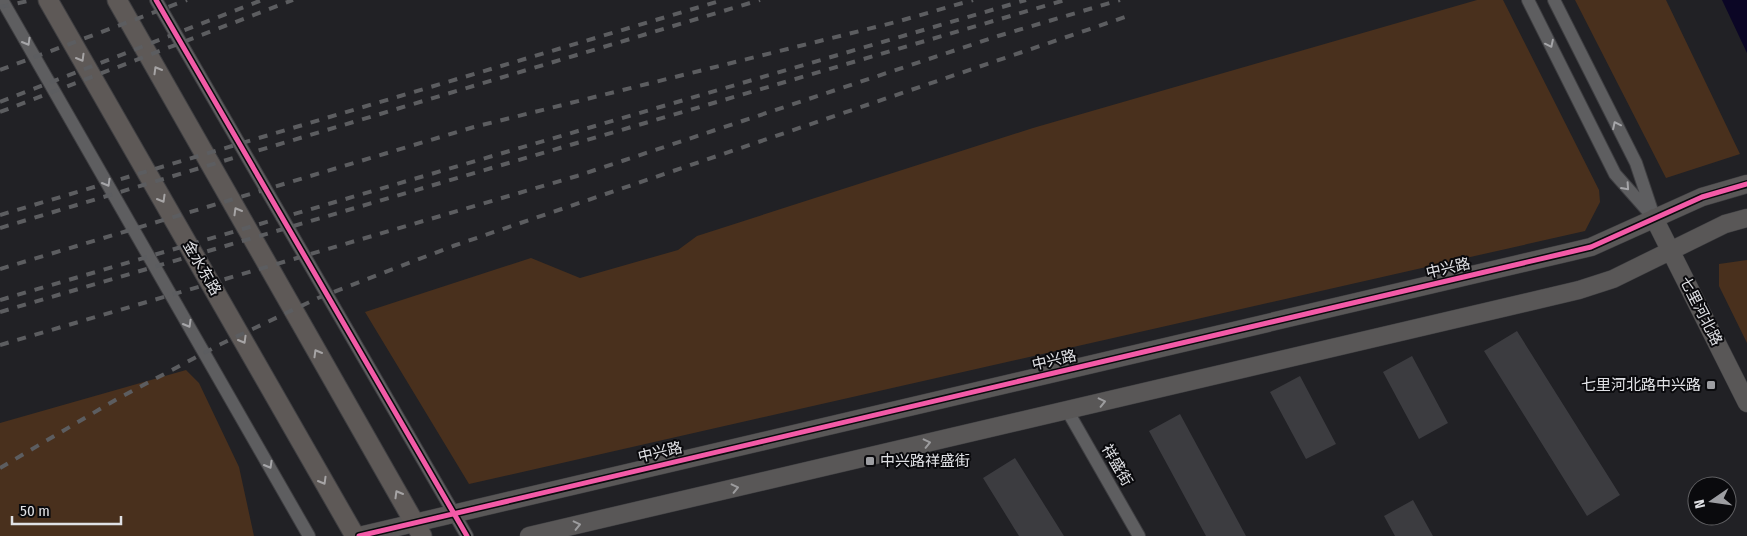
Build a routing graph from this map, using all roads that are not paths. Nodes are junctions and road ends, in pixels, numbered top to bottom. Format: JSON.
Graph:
{"nodes":[{"id":1,"x":2,"y":0,"type":"edge"},
{"id":2,"x":48,"y":0,"type":"edge"},
{"id":3,"x":117,"y":0,"type":"edge"},
{"id":4,"x":156,"y":0,"type":"edge"},
{"id":5,"x":1528,"y":0,"type":"edge"},
{"id":6,"x":1554,"y":0,"type":"edge"},
{"id":7,"x":1747,"y":184,"type":"edge"},
{"id":8,"x":1654,"y":218,"type":"junction"},
{"id":9,"x":1747,"y":218,"type":"edge"},
{"id":10,"x":1671,"y":251,"type":"junction"},
{"id":11,"x":1747,"y":403,"type":"edge"},
{"id":12,"x":1067,"y":410,"type":"junction"},
{"id":13,"x":454,"y":514,"type":"junction"},
{"id":14,"x":418,"y":529,"type":"edge"},
{"id":15,"x":309,"y":536,"type":"edge"},
{"id":16,"x":357,"y":536,"type":"edge"},
{"id":17,"x":467,"y":536,"type":"edge"},
{"id":18,"x":529,"y":536,"type":"edge"},
{"id":19,"x":1139,"y":536,"type":"edge"}],
"edges":[{"from":1,"to":15,"type":"street","one_way":true},
{"from":2,"to":16,"type":"main road","name":"金水东路","one_way":true},
{"from":14,"to":3,"type":"main road","one_way":true},
{"from":4,"to":13,"type":"street"},
{"from":5,"to":8,"type":"street","one_way":true},
{"from":8,"to":6,"type":"street","one_way":true},
{"from":7,"to":8,"type":"street","name":"中兴路"},
{"from":8,"to":10,"type":"street","name":"七里河北路"},
{"from":8,"to":13,"type":"street","name":"中兴路"},
{"from":9,"to":10,"type":"street"},
{"from":10,"to":11,"type":"street","name":"七里河北路"},
{"from":12,"to":10,"type":"street","one_way":true},
{"from":18,"to":12,"type":"street","one_way":true},
{"from":12,"to":19,"type":"street","name":"祥盛街"},
{"from":13,"to":14,"type":"street","name":"中兴路"},
{"from":13,"to":17,"type":"street"},
{"from":14,"to":16,"type":"street","name":"中兴路"}]}
